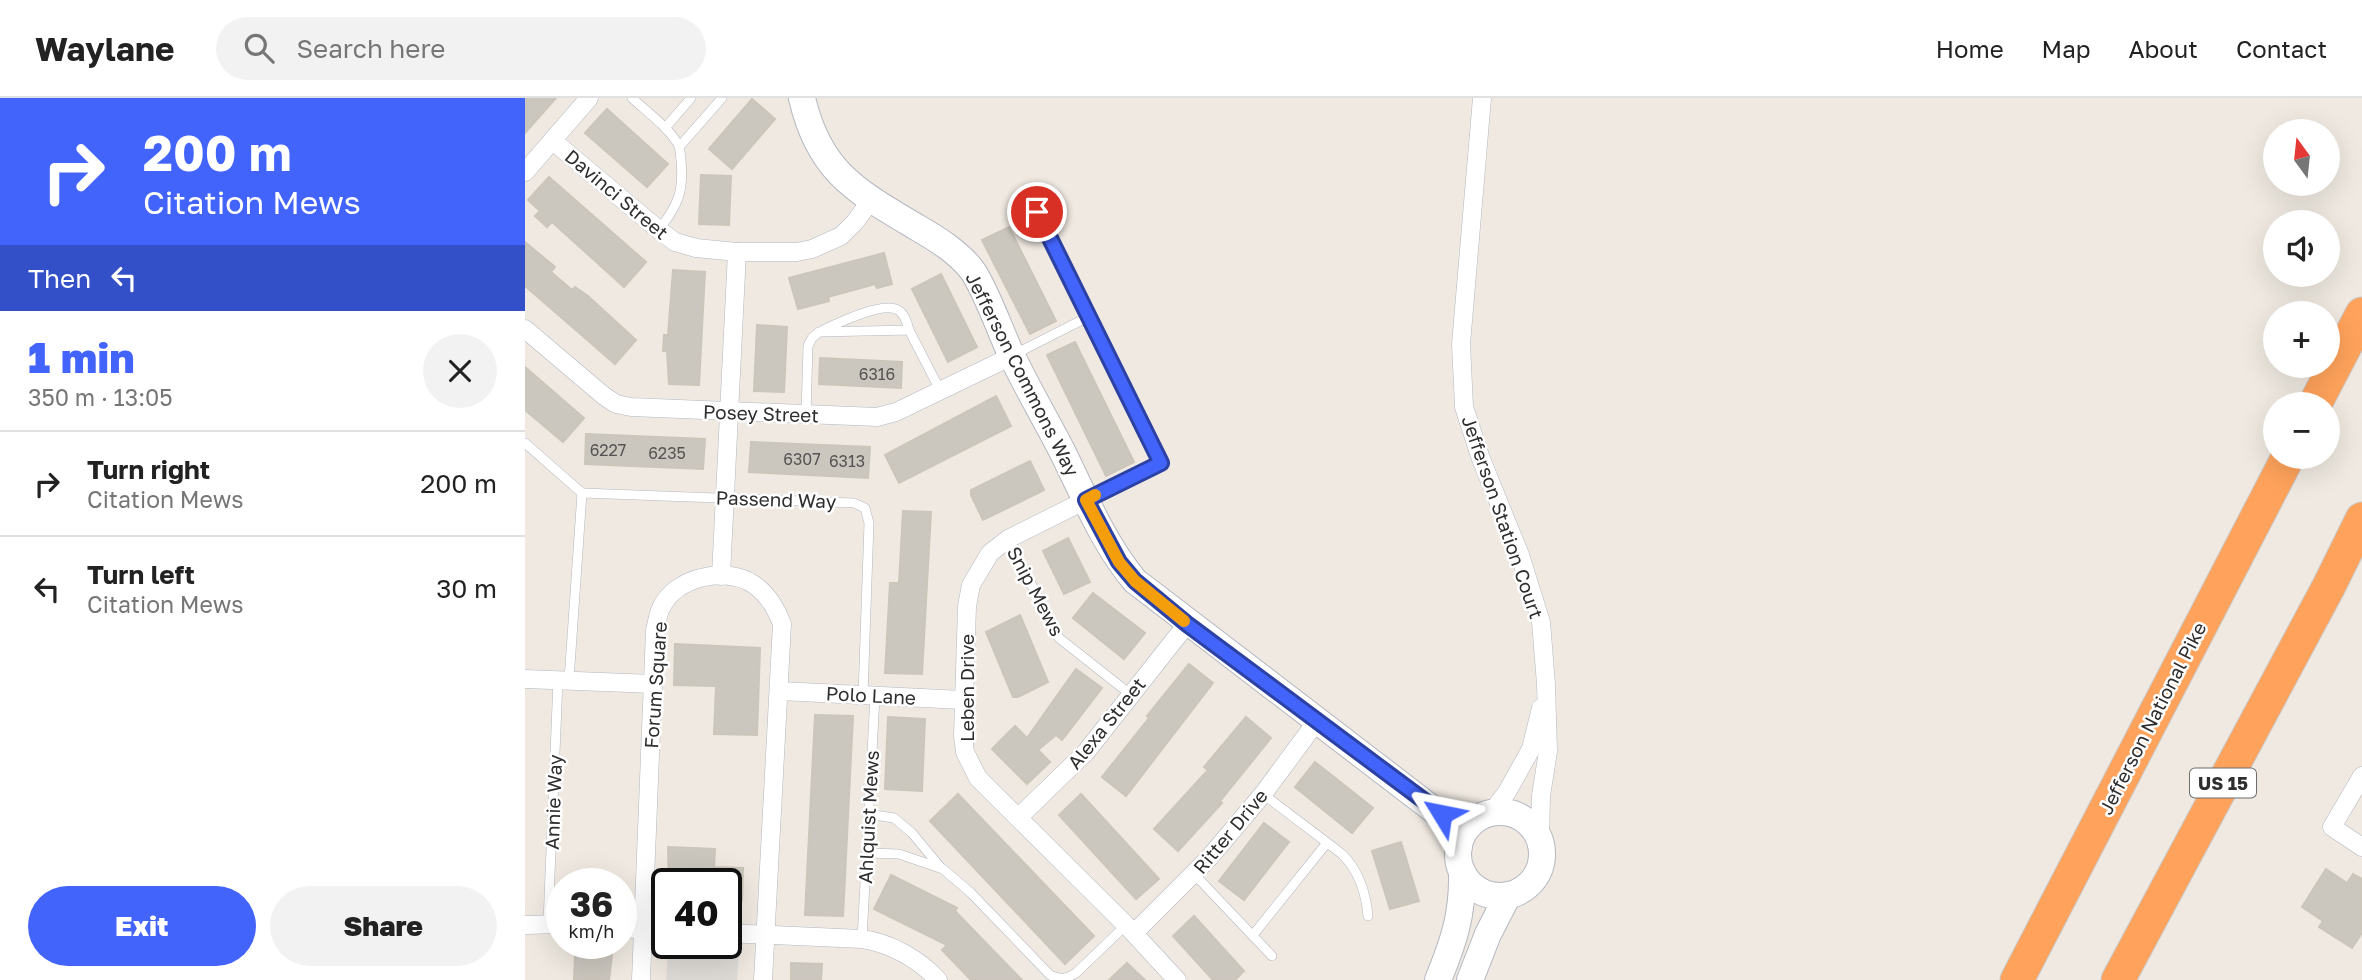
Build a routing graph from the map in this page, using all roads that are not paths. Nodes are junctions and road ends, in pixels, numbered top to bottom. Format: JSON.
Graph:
{"nodes":[{"id":1,"x":589,"y":98,"type":"edge"},
{"id":2,"x":632,"y":98,"type":"edge"},
{"id":3,"x":691,"y":98,"type":"edge"},
{"id":4,"x":722,"y":98,"type":"edge"},
{"id":5,"x":803,"y":98,"type":"edge"},
{"id":6,"x":1482,"y":98,"type":"edge"},
{"id":7,"x":666,"y":128,"type":"junction"},
{"id":8,"x":553,"y":141,"type":"junction"},
{"id":9,"x":680,"y":146,"type":"junction"},
{"id":10,"x":525,"y":172,"type":"edge"},
{"id":11,"x":871,"y":200,"type":"junction"},
{"id":12,"x":1037,"y":212,"type":"dead end"},
{"id":13,"x":659,"y":230,"type":"junction"},
{"id":14,"x":737,"y":252,"type":"junction"},
{"id":15,"x":2362,"y":314,"type":"edge"},
{"id":16,"x":1088,"y":317,"type":"junction"},
{"id":17,"x":525,"y":329,"type":"edge"},
{"id":18,"x":909,"y":330,"type":"junction"},
{"id":19,"x":819,"y":332,"type":"junction"},
{"id":20,"x":1011,"y":356,"type":"junction"},
{"id":21,"x":940,"y":390,"type":"junction"},
{"id":22,"x":2321,"y":392,"type":"edge"},
{"id":23,"x":730,"y":412,"type":"junction"},
{"id":24,"x":806,"y":414,"type":"junction"},
{"id":25,"x":525,"y":443,"type":"edge"},
{"id":26,"x":2282,"y":469,"type":"edge"},
{"id":27,"x":582,"y":493,"type":"junction"},
{"id":28,"x":726,"y":497,"type":"junction"},
{"id":29,"x":1086,"y":500,"type":"junction"},
{"id":30,"x":2362,"y":519,"type":"edge"},
{"id":31,"x":2362,"y":531,"type":"edge"},
{"id":32,"x":1008,"y":539,"type":"junction"},
{"id":33,"x":722,"y":576,"type":"junction"},
{"id":34,"x":2329,"y":586,"type":"junction"},
{"id":35,"x":1187,"y":624,"type":"junction"},
{"id":36,"x":525,"y":679,"type":"edge"},
{"id":37,"x":564,"y":680,"type":"junction"},
{"id":38,"x":654,"y":684,"type":"junction"},
{"id":39,"x":1546,"y":684,"type":"junction"},
{"id":40,"x":780,"y":691,"type":"junction"},
{"id":41,"x":1130,"y":694,"type":"junction"},
{"id":42,"x":869,"y":695,"type":"junction"},
{"id":43,"x":963,"y":700,"type":"junction"},
{"id":44,"x":1317,"y":721,"type":"junction"},
{"id":45,"x":2362,"y":776,"type":"edge"},
{"id":46,"x":1263,"y":794,"type":"junction"},
{"id":47,"x":868,"y":814,"type":"junction"},
{"id":48,"x":1439,"y":814,"type":"junction"},
{"id":49,"x":1483,"y":816,"type":"junction"},
{"id":50,"x":1019,"y":817,"type":"junction"},
{"id":51,"x":1540,"y":839,"type":"junction"},
{"id":52,"x":1327,"y":844,"type":"junction"},
{"id":53,"x":2362,"y":847,"type":"edge"},
{"id":54,"x":866,"y":853,"type":"junction"},
{"id":55,"x":1460,"y":859,"type":"junction"},
{"id":56,"x":557,"y":868,"type":"edge"},
{"id":57,"x":943,"y":869,"type":"junction"},
{"id":58,"x":1195,"y":874,"type":"junction"},
{"id":59,"x":1508,"y":895,"type":"junction"},
{"id":60,"x":1367,"y":916,"type":"dead end"},
{"id":61,"x":546,"y":924,"type":"edge"},
{"id":62,"x":525,"y":925,"type":"edge"},
{"id":63,"x":637,"y":929,"type":"edge"},
{"id":64,"x":1130,"y":929,"type":"junction"},
{"id":65,"x":644,"y":930,"type":"junction"},
{"id":66,"x":651,"y":930,"type":"edge"},
{"id":67,"x":742,"y":934,"type":"edge"},
{"id":68,"x":766,"y":935,"type":"junction"},
{"id":69,"x":1254,"y":935,"type":"junction"},
{"id":70,"x":862,"y":939,"type":"junction"},
{"id":71,"x":1272,"y":956,"type":"dead end"},
{"id":72,"x":641,"y":980,"type":"edge"},
{"id":73,"x":763,"y":980,"type":"edge"},
{"id":74,"x":938,"y":980,"type":"edge"},
{"id":75,"x":1177,"y":980,"type":"edge"},
{"id":76,"x":1438,"y":980,"type":"edge"},
{"id":77,"x":1470,"y":980,"type":"edge"},
{"id":78,"x":2017,"y":980,"type":"edge"},
{"id":79,"x":2117,"y":980,"type":"edge"}],
"edges":[{"from":1,"to":8,"type":"street"},
{"from":2,"to":7,"type":"lane"},
{"from":3,"to":7,"type":"lane"},
{"from":4,"to":9,"type":"lane"},
{"from":5,"to":11,"type":"street","name":"Jefferson Commons Way"},
{"from":6,"to":39,"type":"street","name":"Jefferson Station Court"},
{"from":7,"to":9,"type":"lane"},
{"from":8,"to":10,"type":"street"},
{"from":8,"to":13,"type":"street","name":"Davinci Street"},
{"from":9,"to":13,"type":"lane"},
{"from":11,"to":14,"type":"street","name":"Davinci Street"},
{"from":11,"to":20,"type":"street","name":"Jefferson Commons Way"},
{"from":12,"to":16,"type":"lane"},
{"from":13,"to":14,"type":"street","name":"Davinci Street"},
{"from":14,"to":23,"type":"street"},
{"from":15,"to":22,"type":"highway"},
{"from":16,"to":20,"type":"lane"},
{"from":16,"to":29,"type":"lane"},
{"from":17,"to":23,"type":"street","name":"Posey Street"},
{"from":18,"to":19,"type":"lane"},
{"from":18,"to":19,"type":"lane"},
{"from":18,"to":21,"type":"lane"},
{"from":19,"to":24,"type":"lane"},
{"from":20,"to":21,"type":"street","name":"Posey Street"},
{"from":20,"to":29,"type":"street","name":"Jefferson Commons Way"},
{"from":21,"to":24,"type":"street","name":"Posey Street"},
{"from":23,"to":24,"type":"street","name":"Posey Street"},
{"from":23,"to":28,"type":"street"},
{"from":25,"to":27,"type":"lane"},
{"from":26,"to":78,"type":"highway","name":"Jefferson National Pike"},
{"from":27,"to":28,"type":"lane","name":"Passend Way"},
{"from":27,"to":37,"type":"lane","name":"Annie Way"},
{"from":28,"to":33,"type":"street"},
{"from":28,"to":42,"type":"lane","name":"Passend Way"},
{"from":29,"to":32,"type":"street","name":"Leben Drive"},
{"from":29,"to":35,"type":"street","name":"Jefferson Commons Way"},
{"from":30,"to":34,"type":"highway","number":"US 15"},
{"from":31,"to":34,"type":"highway"},
{"from":32,"to":41,"type":"lane","name":"Snip Mews"},
{"from":32,"to":43,"type":"street","name":"Leben Drive"},
{"from":33,"to":38,"type":"street","name":"Forum Square"},
{"from":33,"to":40,"type":"street","name":"Forum Square"},
{"from":34,"to":79,"type":"highway","number":"US 15"},
{"from":35,"to":41,"type":"street","name":"Alexa Street"},
{"from":35,"to":44,"type":"street","name":"Jefferson Commons Way"},
{"from":36,"to":37,"type":"street"},
{"from":37,"to":38,"type":"street"},
{"from":37,"to":56,"type":"lane","name":"Annie Way"},
{"from":38,"to":65,"type":"street","name":"Forum Square"},
{"from":39,"to":49,"type":"street","name":"Jefferson Station Court"},
{"from":39,"to":51,"type":"street","name":"Jefferson Station Court"},
{"from":40,"to":42,"type":"street","name":"Polo Lane"},
{"from":40,"to":68,"type":"street","name":"Forum Square"},
{"from":41,"to":50,"type":"street","name":"Alexa Street"},
{"from":42,"to":43,"type":"street","name":"Polo Lane"},
{"from":42,"to":47,"type":"lane","name":"Ahlquist Mews"},
{"from":43,"to":50,"type":"street","name":"Leben Drive"},
{"from":44,"to":46,"type":"street","name":"Ritter Drive"},
{"from":44,"to":48,"type":"street","name":"Jefferson Commons Way"},
{"from":45,"to":53,"type":"street"},
{"from":46,"to":52,"type":"lane"},
{"from":46,"to":58,"type":"street","name":"Ritter Drive"},
{"from":47,"to":54,"type":"lane","name":"Ahlquist Mews"},
{"from":47,"to":57,"type":"lane"},
{"from":48,"to":49,"type":"street","name":"Jefferson Commons Way"},
{"from":48,"to":55,"type":"street","name":"Jefferson Commons Way"},
{"from":49,"to":51,"type":"street"},
{"from":49,"to":55,"type":"street"},
{"from":50,"to":64,"type":"street","name":"Leben Drive"},
{"from":51,"to":59,"type":"street"},
{"from":52,"to":60,"type":"lane"},
{"from":52,"to":69,"type":"lane"},
{"from":54,"to":57,"type":"lane"},
{"from":54,"to":70,"type":"lane","name":"Ahlquist Mews"},
{"from":55,"to":59,"type":"street"},
{"from":55,"to":76,"type":"street"},
{"from":57,"to":64,"type":"lane"},
{"from":58,"to":64,"type":"street","name":"Ritter Drive"},
{"from":58,"to":69,"type":"lane"},
{"from":59,"to":77,"type":"street"},
{"from":61,"to":62,"type":"street"},
{"from":63,"to":65,"type":"street"},
{"from":64,"to":75,"type":"street","name":"Leben Drive"},
{"from":65,"to":66,"type":"street"},
{"from":65,"to":72,"type":"street","name":"Forum Square"},
{"from":67,"to":68,"type":"street"},
{"from":68,"to":70,"type":"street"},
{"from":68,"to":73,"type":"street","name":"Forum Square"},
{"from":69,"to":71,"type":"lane"},
{"from":70,"to":74,"type":"street"}]}
